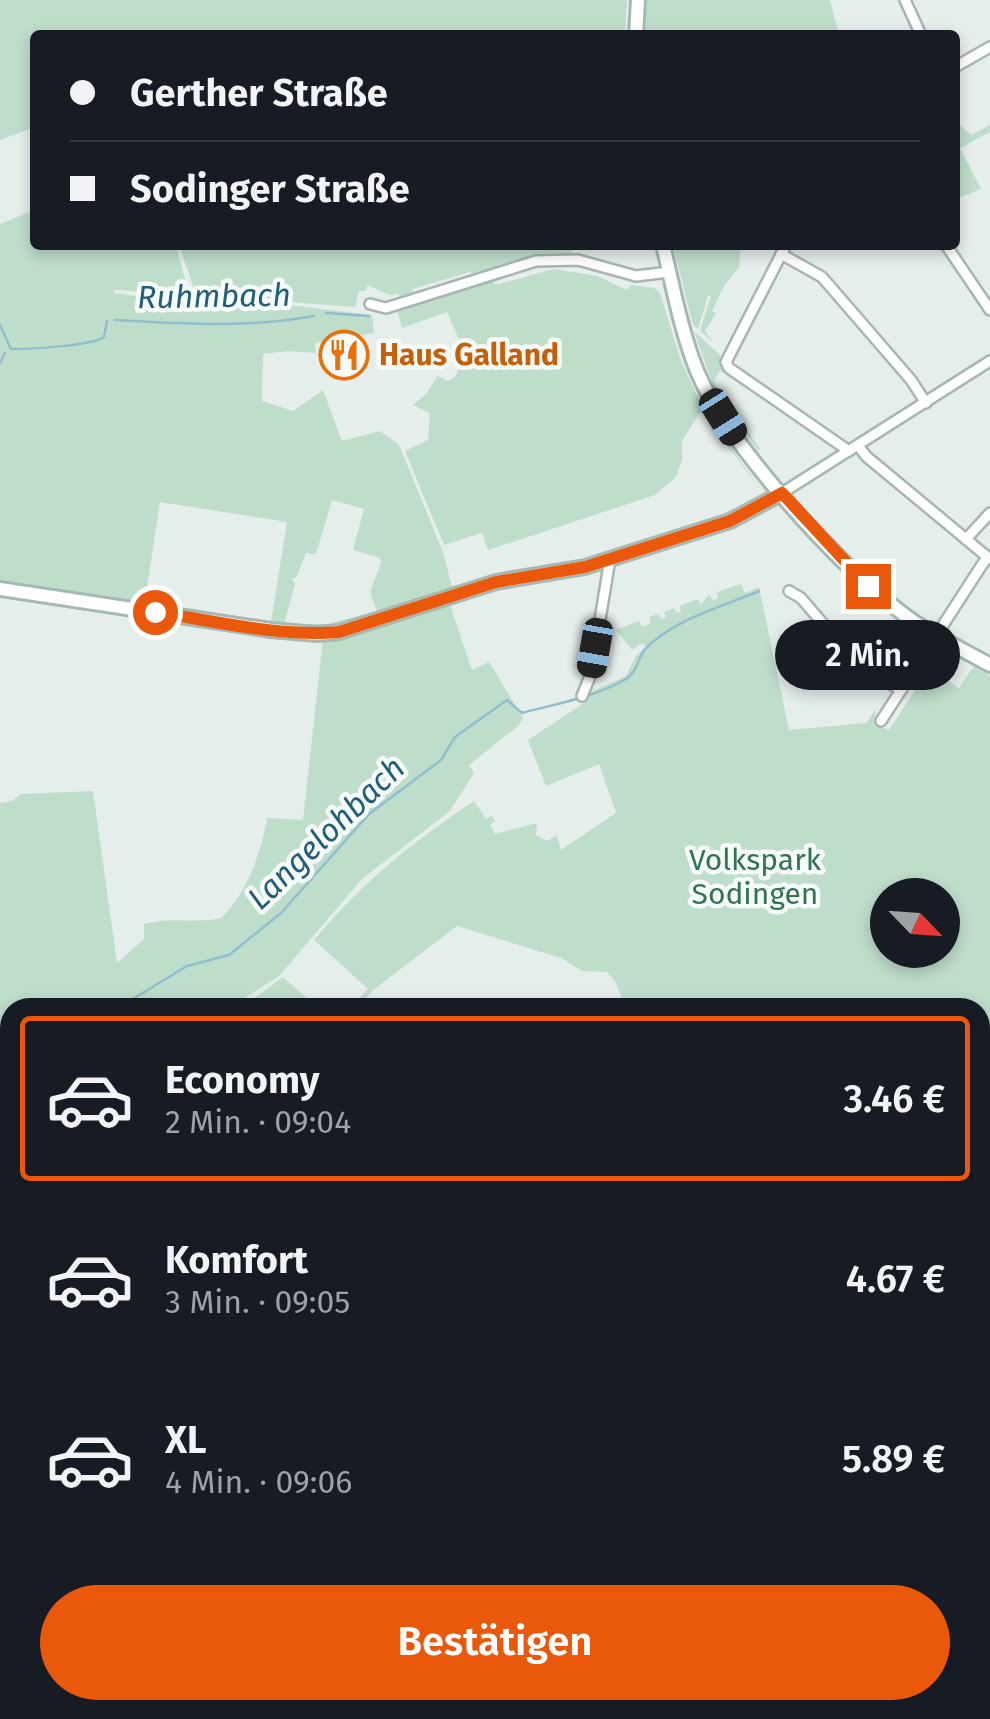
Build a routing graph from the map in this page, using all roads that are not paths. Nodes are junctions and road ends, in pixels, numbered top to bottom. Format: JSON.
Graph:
{"nodes":[{"id":1,"x":638,"y":0,"type":"edge"},
{"id":2,"x":905,"y":0,"type":"edge"},
{"id":3,"x":636,"y":30,"type":"edge"},
{"id":4,"x":919,"y":30,"type":"edge"},
{"id":5,"x":987,"y":49,"type":"edge"},
{"id":6,"x":990,"y":62,"type":"edge"},
{"id":7,"x":960,"y":64,"type":"edge"},
{"id":8,"x":665,"y":250,"type":"edge"},
{"id":9,"x":784,"y":250,"type":"edge"},
{"id":10,"x":949,"y":250,"type":"edge"},
{"id":11,"x":669,"y":272,"type":"junction"},
{"id":12,"x":370,"y":304,"type":"dead end"},
{"id":13,"x":990,"y":310,"type":"edge"},
{"id":14,"x":990,"y":361,"type":"edge"},
{"id":15,"x":926,"y":404,"type":"junction"},
{"id":16,"x":853,"y":448,"type":"junction"},
{"id":17,"x":782,"y":493,"type":"junction"},
{"id":18,"x":990,"y":513,"type":"edge"},
{"id":19,"x":966,"y":539,"type":"junction"},
{"id":20,"x":988,"y":558,"type":"edge"},
{"id":21,"x":610,"y":559,"type":"junction"},
{"id":22,"x":0,"y":589,"type":"edge"},
{"id":23,"x":789,"y":591,"type":"dead end"},
{"id":24,"x":937,"y":634,"type":"junction"},
{"id":25,"x":922,"y":658,"type":"junction"},
{"id":26,"x":990,"y":665,"type":"edge"},
{"id":27,"x":822,"y":679,"type":"dead end"},
{"id":28,"x":901,"y":690,"type":"junction"},
{"id":29,"x":582,"y":696,"type":"dead end"},
{"id":30,"x":881,"y":721,"type":"dead end"}],
"edges":[{"from":1,"to":3,"type":"street"},
{"from":2,"to":4,"type":"street"},
{"from":5,"to":6,"type":"street"},
{"from":5,"to":7,"type":"street"},
{"from":8,"to":11,"type":"street"},
{"from":9,"to":15,"type":"street"},
{"from":9,"to":16,"type":"street"},
{"from":10,"to":13,"type":"street"},
{"from":11,"to":12,"type":"street"},
{"from":11,"to":17,"type":"street"},
{"from":14,"to":15,"type":"street"},
{"from":15,"to":16,"type":"street"},
{"from":16,"to":17,"type":"street"},
{"from":16,"to":19,"type":"street"},
{"from":17,"to":21,"type":"street"},
{"from":17,"to":24,"type":"street"},
{"from":18,"to":19,"type":"street"},
{"from":19,"to":20,"type":"street"},
{"from":20,"to":24,"type":"street"},
{"from":21,"to":22,"type":"street"},
{"from":21,"to":29,"type":"street"},
{"from":23,"to":25,"type":"street"},
{"from":24,"to":25,"type":"street"},
{"from":24,"to":26,"type":"street"},
{"from":25,"to":28,"type":"street"},
{"from":27,"to":28,"type":"street"},
{"from":28,"to":30,"type":"street"}]}
